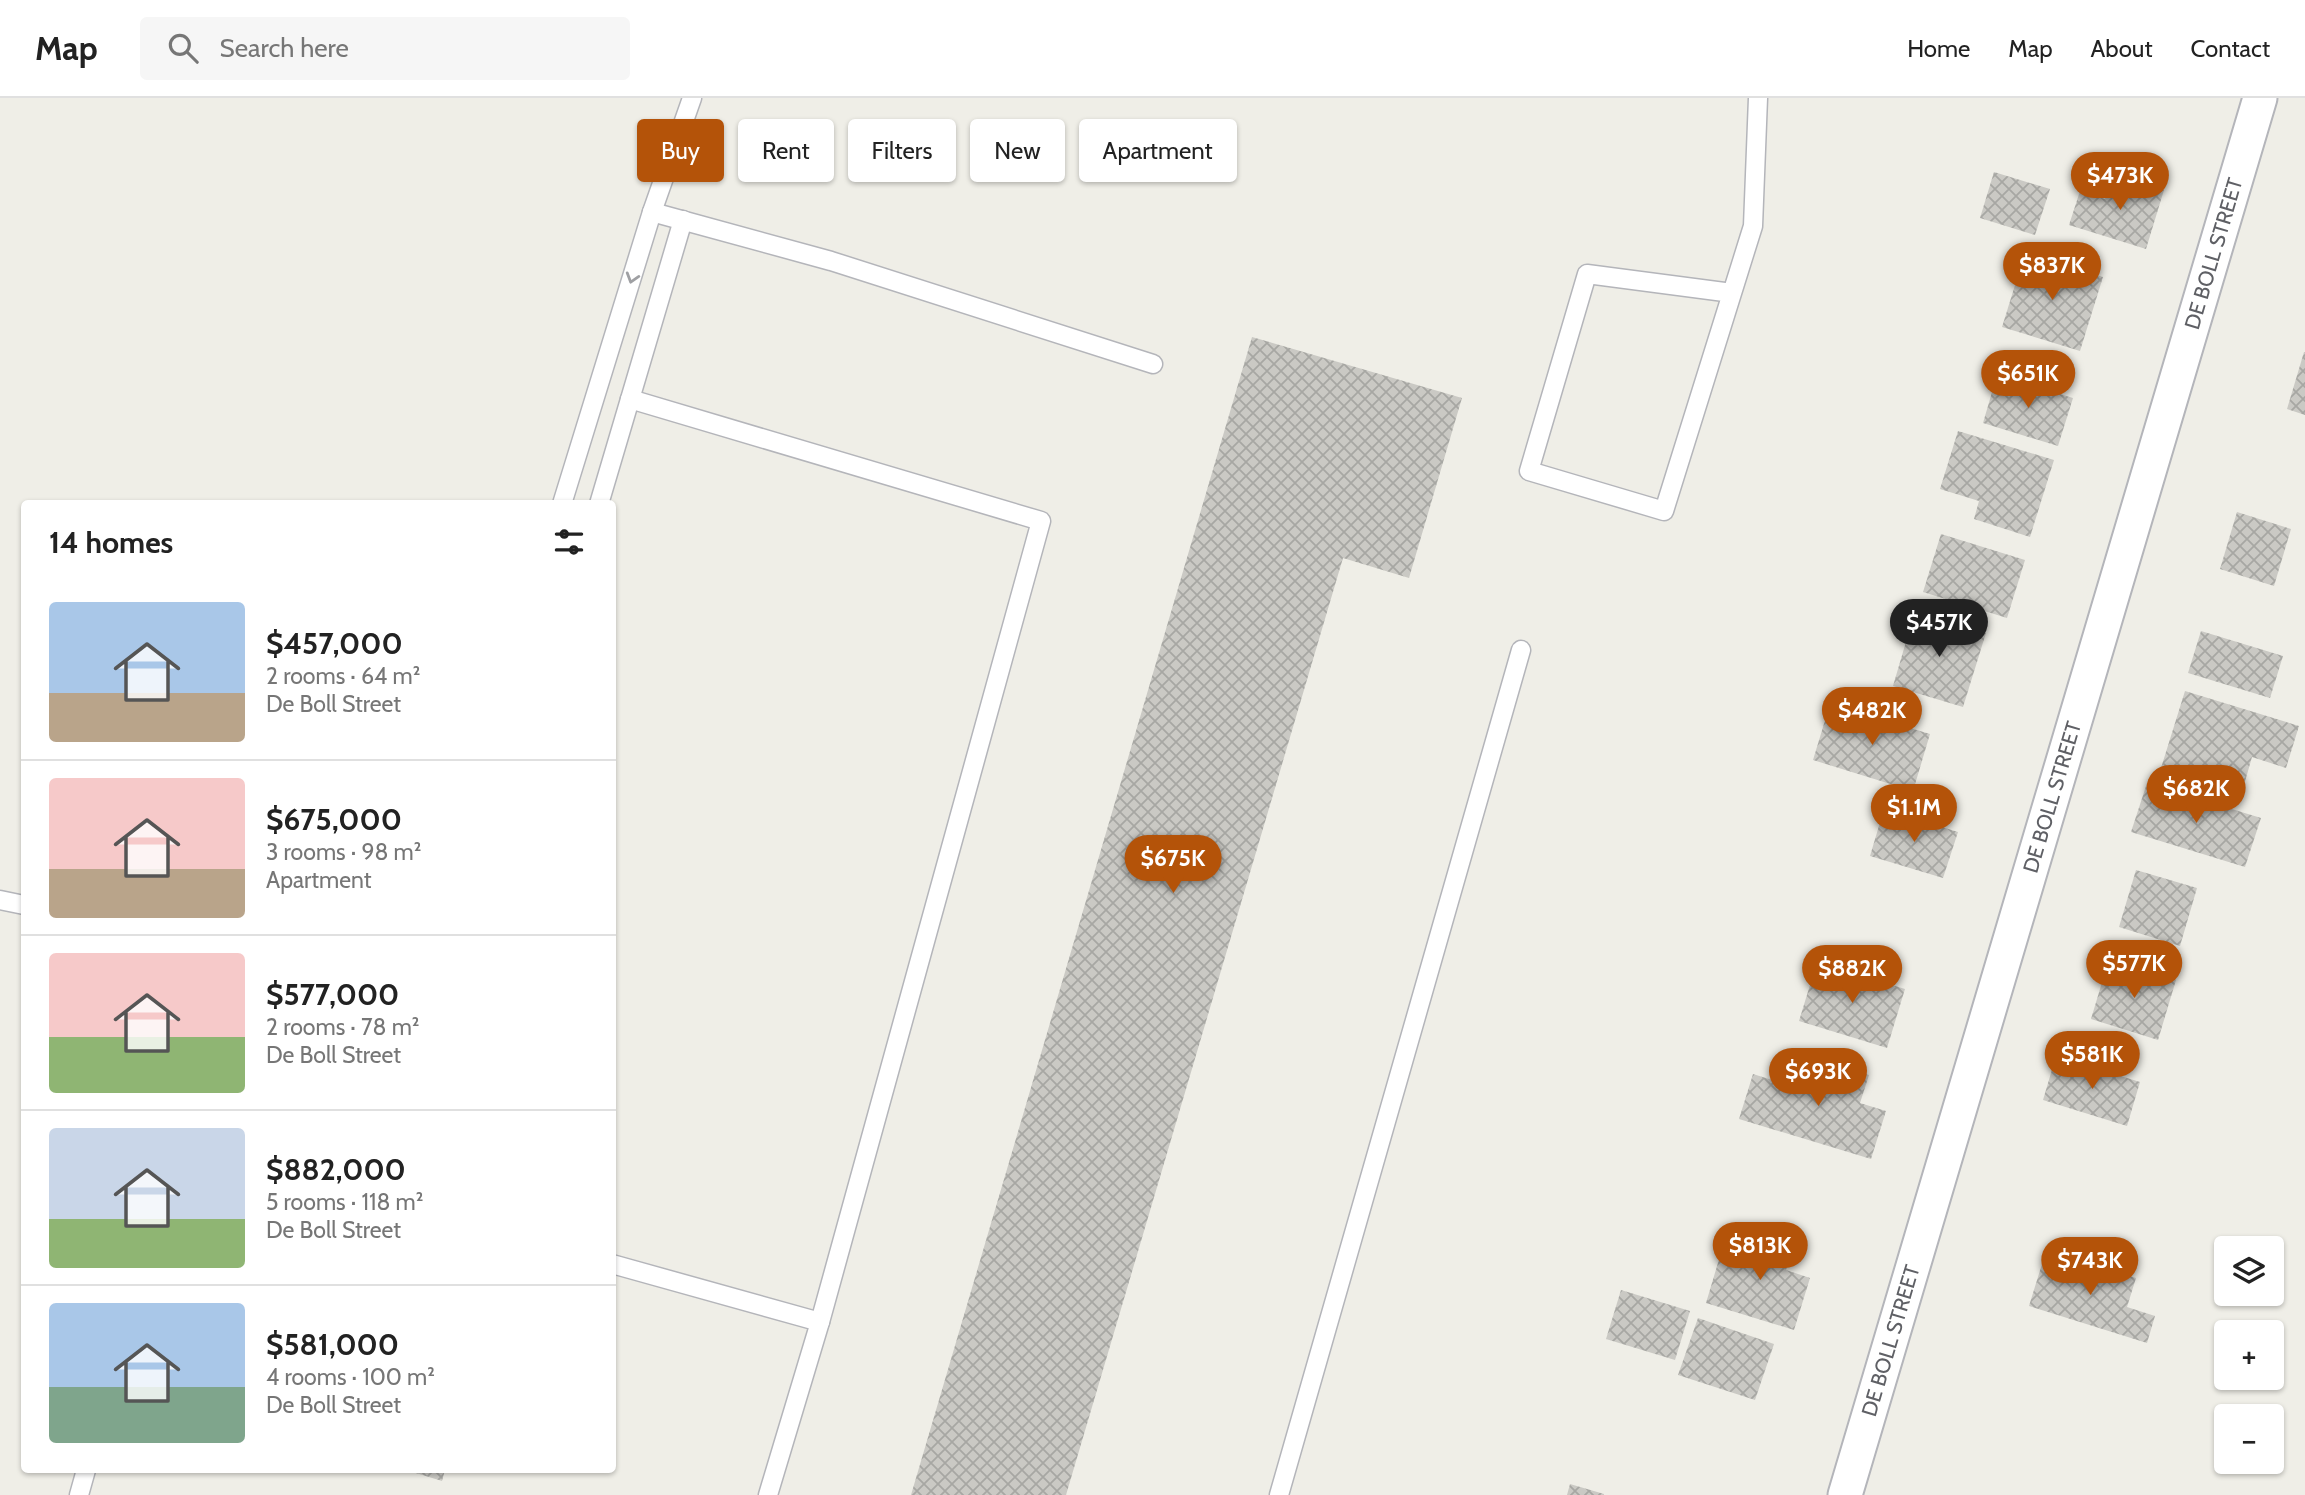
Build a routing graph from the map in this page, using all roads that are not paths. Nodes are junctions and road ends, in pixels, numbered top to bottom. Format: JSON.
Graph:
{"nodes":[{"id":1,"x":692,"y":98,"type":"edge"},
{"id":2,"x":1758,"y":98,"type":"edge"},
{"id":3,"x":2260,"y":98,"type":"edge"},
{"id":4,"x":652,"y":212,"type":"junction"},
{"id":5,"x":683,"y":220,"type":"junction"},
{"id":6,"x":1732,"y":293,"type":"junction"},
{"id":7,"x":1153,"y":364,"type":"dead end"},
{"id":8,"x":630,"y":399,"type":"junction"},
{"id":9,"x":563,"y":500,"type":"edge"},
{"id":10,"x":600,"y":500,"type":"edge"},
{"id":11,"x":1521,"y":650,"type":"dead end"},
{"id":12,"x":0,"y":900,"type":"edge"},
{"id":13,"x":21,"y":904,"type":"edge"},
{"id":14,"x":616,"y":1265,"type":"edge"},
{"id":15,"x":820,"y":1322,"type":"junction"},
{"id":16,"x":85,"y":1473,"type":"edge"},
{"id":17,"x":79,"y":1495,"type":"edge"},
{"id":18,"x":768,"y":1495,"type":"edge"},
{"id":19,"x":1279,"y":1495,"type":"edge"},
{"id":20,"x":1844,"y":1495,"type":"edge"}],
"edges":[{"from":1,"to":4,"type":"lane"},
{"from":2,"to":6,"type":"lane"},
{"from":3,"to":20,"type":"street","name":"DE BOLL STREET"},
{"from":4,"to":5,"type":"lane"},
{"from":4,"to":9,"type":"lane","one_way":true},
{"from":5,"to":7,"type":"lane"},
{"from":5,"to":8,"type":"lane"},
{"from":6,"to":6,"type":"lane"},
{"from":8,"to":10,"type":"lane"},
{"from":8,"to":15,"type":"lane"},
{"from":11,"to":19,"type":"lane"},
{"from":12,"to":13,"type":"lane"},
{"from":14,"to":15,"type":"lane"},
{"from":15,"to":18,"type":"lane"},
{"from":16,"to":17,"type":"lane"}]}
